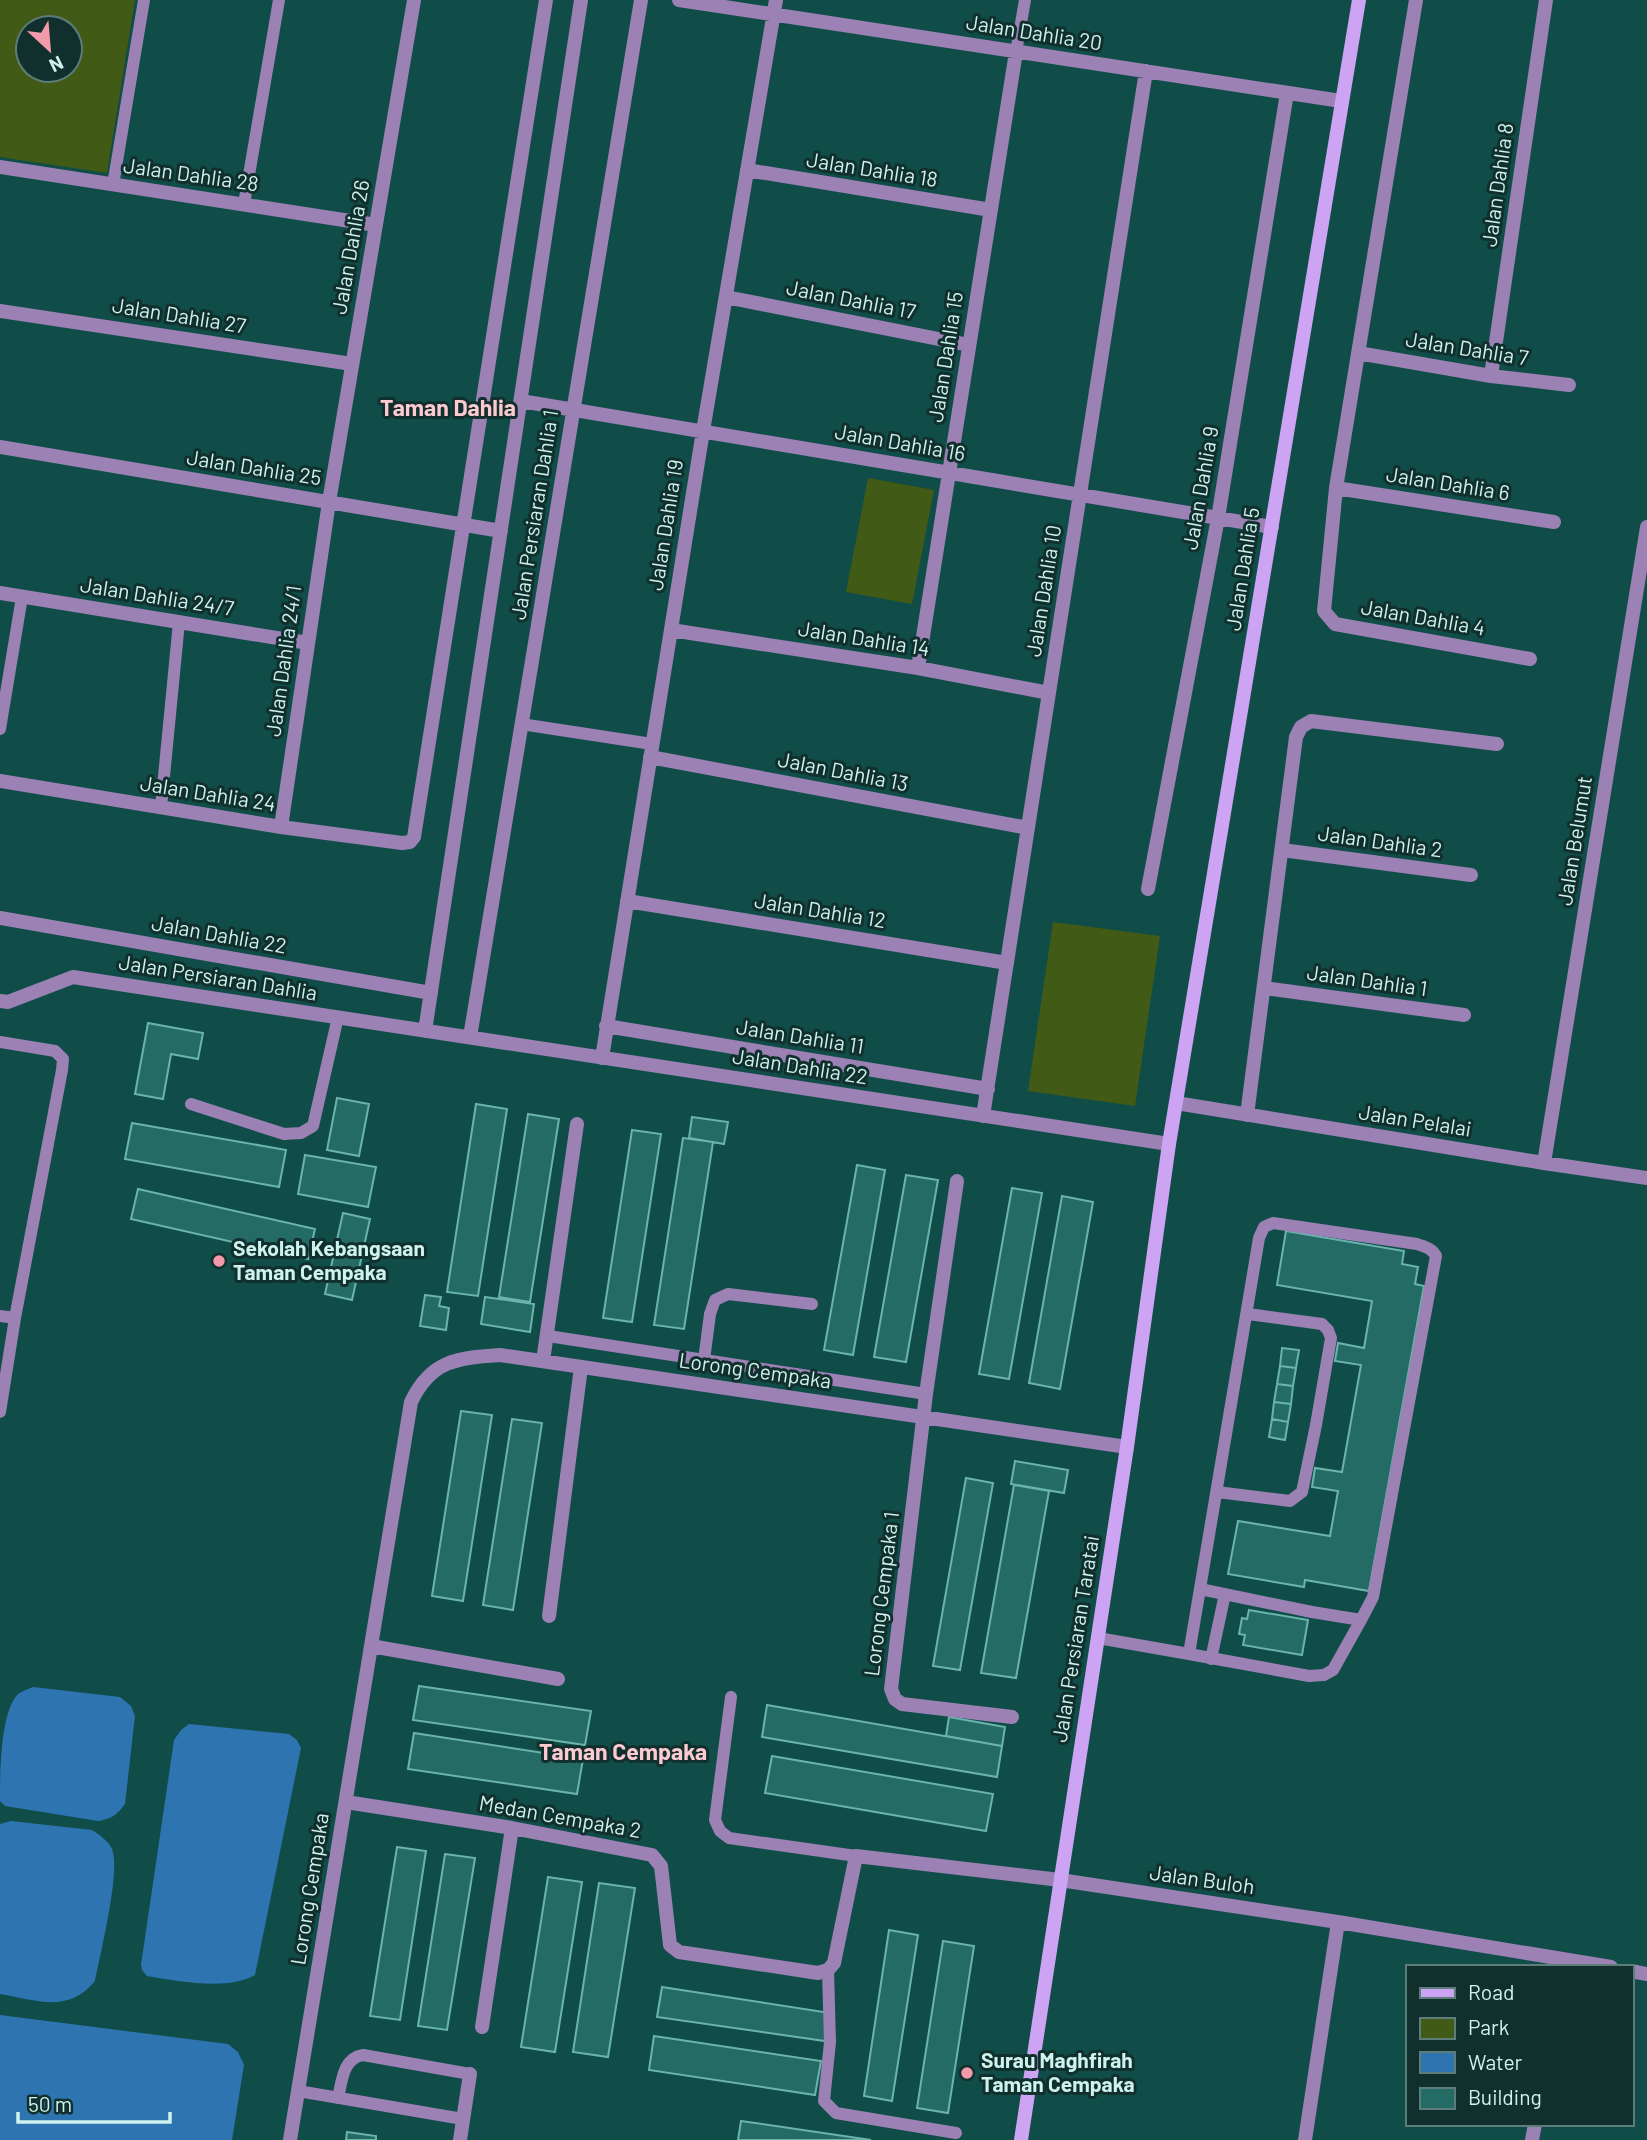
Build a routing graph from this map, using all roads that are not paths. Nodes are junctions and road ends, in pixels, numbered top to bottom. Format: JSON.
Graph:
{"nodes":[{"id":1,"x":144,"y":0,"type":"edge"},
{"id":2,"x":279,"y":0,"type":"edge"},
{"id":3,"x":414,"y":0,"type":"edge"},
{"id":4,"x":546,"y":0,"type":"edge"},
{"id":5,"x":581,"y":0,"type":"edge"},
{"id":6,"x":641,"y":0,"type":"edge"},
{"id":7,"x":679,"y":0,"type":"edge"},
{"id":8,"x":1024,"y":0,"type":"edge"},
{"id":9,"x":1359,"y":0,"type":"edge"},
{"id":10,"x":1416,"y":0,"type":"edge"},
{"id":11,"x":1546,"y":0,"type":"edge"},
{"id":12,"x":775,"y":7,"type":"edge"},
{"id":13,"x":1016,"y":52,"type":"junction"},
{"id":14,"x":1146,"y":71,"type":"junction"},
{"id":15,"x":1287,"y":93,"type":"junction"},
{"id":16,"x":1341,"y":101,"type":"junction"},
{"id":17,"x":0,"y":167,"type":"edge"},
{"id":18,"x":747,"y":170,"type":"junction"},
{"id":19,"x":113,"y":185,"type":"junction"},
{"id":20,"x":244,"y":204,"type":"junction"},
{"id":21,"x":991,"y":211,"type":"junction"},
{"id":22,"x":376,"y":225,"type":"junction"},
{"id":23,"x":726,"y":297,"type":"junction"},
{"id":24,"x":0,"y":311,"type":"edge"},
{"id":25,"x":969,"y":345,"type":"junction"},
{"id":26,"x":1358,"y":353,"type":"junction"},
{"id":27,"x":352,"y":364,"type":"junction"},
{"id":28,"x":1491,"y":376,"type":"junction"},
{"id":29,"x":1569,"y":385,"type":"dead end"},
{"id":30,"x":521,"y":401,"type":"junction"},
{"id":31,"x":573,"y":410,"type":"junction"},
{"id":32,"x":703,"y":431,"type":"junction"},
{"id":33,"x":0,"y":447,"type":"edge"},
{"id":34,"x":949,"y":473,"type":"junction"},
{"id":35,"x":1336,"y":488,"type":"junction"},
{"id":36,"x":1080,"y":495,"type":"junction"},
{"id":37,"x":329,"y":502,"type":"junction"},
{"id":38,"x":1218,"y":518,"type":"junction"},
{"id":39,"x":1554,"y":522,"type":"dead end"},
{"id":40,"x":463,"y":524,"type":"junction"},
{"id":41,"x":1272,"y":527,"type":"junction"},
{"id":42,"x":1647,"y":527,"type":"edge"},
{"id":43,"x":501,"y":531,"type":"junction"},
{"id":44,"x":0,"y":593,"type":"edge"},
{"id":45,"x":22,"y":597,"type":"junction"},
{"id":46,"x":179,"y":622,"type":"junction"},
{"id":47,"x":671,"y":630,"type":"junction"},
{"id":48,"x":308,"y":643,"type":"junction"},
{"id":49,"x":1530,"y":659,"type":"dead end"},
{"id":50,"x":918,"y":668,"type":"junction"},
{"id":51,"x":1049,"y":692,"type":"junction"},
{"id":52,"x":522,"y":724,"type":"junction"},
{"id":53,"x":0,"y":729,"type":"edge"},
{"id":54,"x":1497,"y":744,"type":"dead end"},
{"id":55,"x":651,"y":750,"type":"junction"},
{"id":56,"x":0,"y":781,"type":"edge"},
{"id":57,"x":161,"y":807,"type":"junction"},
{"id":58,"x":281,"y":827,"type":"junction"},
{"id":59,"x":1028,"y":828,"type":"junction"},
{"id":60,"x":1282,"y":850,"type":"junction"},
{"id":61,"x":1471,"y":875,"type":"dead end"},
{"id":62,"x":1148,"y":889,"type":"dead end"},
{"id":63,"x":627,"y":901,"type":"junction"},
{"id":64,"x":0,"y":918,"type":"edge"},
{"id":65,"x":1007,"y":963,"type":"junction"},
{"id":66,"x":1264,"y":988,"type":"junction"},
{"id":67,"x":431,"y":993,"type":"junction"},
{"id":68,"x":4,"y":1002,"type":"edge"},
{"id":69,"x":1464,"y":1016,"type":"dead end"},
{"id":70,"x":338,"y":1017,"type":"junction"},
{"id":71,"x":606,"y":1026,"type":"junction"},
{"id":72,"x":425,"y":1031,"type":"junction"},
{"id":73,"x":470,"y":1037,"type":"junction"},
{"id":74,"x":0,"y":1042,"type":"edge"},
{"id":75,"x":601,"y":1058,"type":"junction"},
{"id":76,"x":988,"y":1089,"type":"junction"},
{"id":77,"x":1176,"y":1103,"type":"junction"},
{"id":78,"x":191,"y":1104,"type":"dead end"},
{"id":79,"x":1247,"y":1115,"type":"junction"},
{"id":80,"x":983,"y":1116,"type":"junction"},
{"id":81,"x":577,"y":1124,"type":"dead end"},
{"id":82,"x":1169,"y":1144,"type":"junction"},
{"id":83,"x":1544,"y":1163,"type":"junction"},
{"id":84,"x":1647,"y":1178,"type":"edge"},
{"id":85,"x":957,"y":1181,"type":"dead end"},
{"id":86,"x":812,"y":1304,"type":"dead end"},
{"id":87,"x":1248,"y":1314,"type":"junction"},
{"id":88,"x":0,"y":1316,"type":"edge"},
{"id":89,"x":15,"y":1318,"type":"junction"},
{"id":90,"x":548,"y":1336,"type":"junction"},
{"id":91,"x":704,"y":1360,"type":"junction"},
{"id":92,"x":543,"y":1361,"type":"junction"},
{"id":93,"x":581,"y":1367,"type":"junction"},
{"id":94,"x":926,"y":1394,"type":"junction"},
{"id":95,"x":0,"y":1412,"type":"edge"},
{"id":96,"x":924,"y":1417,"type":"junction"},
{"id":97,"x":1127,"y":1447,"type":"junction"},
{"id":98,"x":1217,"y":1492,"type":"junction"},
{"id":99,"x":1200,"y":1589,"type":"junction"},
{"id":100,"x":1225,"y":1594,"type":"junction"},
{"id":101,"x":549,"y":1616,"type":"dead end"},
{"id":102,"x":1361,"y":1620,"type":"junction"},
{"id":103,"x":1098,"y":1638,"type":"junction"},
{"id":104,"x":371,"y":1646,"type":"junction"},
{"id":105,"x":1189,"y":1654,"type":"junction"},
{"id":106,"x":1211,"y":1659,"type":"junction"},
{"id":107,"x":558,"y":1679,"type":"dead end"},
{"id":108,"x":730,"y":1697,"type":"dead end"},
{"id":109,"x":1012,"y":1717,"type":"dead end"},
{"id":110,"x":345,"y":1801,"type":"junction"},
{"id":111,"x":512,"y":1828,"type":"junction"},
{"id":112,"x":856,"y":1856,"type":"junction"},
{"id":113,"x":1060,"y":1880,"type":"junction"},
{"id":114,"x":1338,"y":1922,"type":"junction"},
{"id":115,"x":1562,"y":1962,"type":"edge"},
{"id":116,"x":1591,"y":1965,"type":"edge"},
{"id":117,"x":828,"y":1970,"type":"junction"},
{"id":118,"x":482,"y":2026,"type":"dead end"},
{"id":119,"x":470,"y":2074,"type":"joint"},
{"id":120,"x":298,"y":2091,"type":"junction"},
{"id":121,"x":338,"y":2098,"type":"junction"},
{"id":122,"x":463,"y":2119,"type":"junction"},
{"id":123,"x":956,"y":2133,"type":"dead end"},
{"id":124,"x":290,"y":2140,"type":"edge"},
{"id":125,"x":460,"y":2140,"type":"edge"},
{"id":126,"x":1021,"y":2140,"type":"edge"},
{"id":127,"x":1306,"y":2140,"type":"edge"}],
"edges":[{"from":1,"to":19,"type":"lane"},
{"from":2,"to":20,"type":"lane"},
{"from":3,"to":22,"type":"street","name":"Jalan Dahlia 26"},
{"from":4,"to":40,"type":"street"},
{"from":5,"to":30,"type":"street","name":"Jalan Persiaran Dahlia 1"},
{"from":6,"to":31,"type":"street","name":"Jalan Persiaran Dahlia 1"},
{"from":7,"to":12,"type":"street","name":"Jalan Dahlia 20"},
{"from":8,"to":13,"type":"lane"},
{"from":9,"to":16,"type":"street","name":"Jalan Dahlia 5"},
{"from":10,"to":26,"type":"street"},
{"from":11,"to":28,"type":"street","name":"Jalan Dahlia 8"},
{"from":12,"to":13,"type":"street","name":"Jalan Dahlia 20"},
{"from":12,"to":18,"type":"street","name":"Jalan Dahlia 19"},
{"from":13,"to":14,"type":"street","name":"Jalan Dahlia 20"},
{"from":13,"to":21,"type":"street","name":"Jalan Dahlia 15"},
{"from":14,"to":15,"type":"street","name":"Jalan Dahlia 20"},
{"from":14,"to":36,"type":"street","name":"Jalan Dahlia 10"},
{"from":15,"to":16,"type":"street","name":"Jalan Dahlia 20"},
{"from":15,"to":38,"type":"street","name":"Jalan Dahlia 9"},
{"from":16,"to":41,"type":"street","name":"Jalan Dahlia 5"},
{"from":17,"to":19,"type":"street","name":"Jalan Dahlia 28"},
{"from":18,"to":21,"type":"street","name":"Jalan Dahlia 18"},
{"from":18,"to":23,"type":"street","name":"Jalan Dahlia 19"},
{"from":19,"to":20,"type":"street","name":"Jalan Dahlia 28"},
{"from":20,"to":22,"type":"street","name":"Jalan Dahlia 28"},
{"from":21,"to":25,"type":"street","name":"Jalan Dahlia 15"},
{"from":22,"to":27,"type":"street","name":"Jalan Dahlia 26"},
{"from":23,"to":25,"type":"street","name":"Jalan Dahlia 17"},
{"from":23,"to":32,"type":"street","name":"Jalan Dahlia 19"},
{"from":24,"to":27,"type":"street","name":"Jalan Dahlia 27"},
{"from":25,"to":34,"type":"street","name":"Jalan Dahlia 15"},
{"from":26,"to":28,"type":"street","name":"Jalan Dahlia 7"},
{"from":26,"to":35,"type":"street"},
{"from":27,"to":37,"type":"street","name":"Jalan Dahlia 26"},
{"from":28,"to":29,"type":"street","name":"Jalan Dahlia 7"},
{"from":30,"to":31,"type":"street","name":"Jalan Dahlia 16"},
{"from":30,"to":43,"type":"street","name":"Jalan Persiaran Dahlia 1"},
{"from":31,"to":32,"type":"street","name":"Jalan Dahlia 16"},
{"from":31,"to":52,"type":"street","name":"Jalan Persiaran Dahlia 1"},
{"from":32,"to":34,"type":"street","name":"Jalan Dahlia 16"},
{"from":32,"to":47,"type":"street","name":"Jalan Dahlia 19"},
{"from":33,"to":37,"type":"street","name":"Jalan Dahlia 25"},
{"from":34,"to":36,"type":"street","name":"Jalan Dahlia 16"},
{"from":34,"to":50,"type":"street","name":"Jalan Dahlia 15"},
{"from":35,"to":39,"type":"street","name":"Jalan Dahlia 6"},
{"from":35,"to":49,"type":"street","name":"Jalan Dahlia 4"},
{"from":36,"to":38,"type":"street","name":"Jalan Dahlia 16"},
{"from":36,"to":51,"type":"street","name":"Jalan Dahlia 10"},
{"from":37,"to":40,"type":"street","name":"Jalan Dahlia 25"},
{"from":37,"to":48,"type":"street","name":"Jalan Dahlia 24/1"},
{"from":38,"to":41,"type":"street","name":"Jalan Dahlia 16"},
{"from":38,"to":62,"type":"street","name":"Jalan Dahlia 9"},
{"from":40,"to":43,"type":"street","name":"Jalan Dahlia 25"},
{"from":40,"to":58,"type":"street","name":"Jalan Dahlia 24"},
{"from":41,"to":77,"type":"street","name":"Jalan Dahlia 5"},
{"from":42,"to":83,"type":"street","name":"Jalan Belumut"},
{"from":43,"to":67,"type":"street","name":"Jalan Persiaran Dahlia 1"},
{"from":44,"to":45,"type":"street","name":"Jalan Dahlia 24/7"},
{"from":45,"to":46,"type":"street","name":"Jalan Dahlia 24/7"},
{"from":45,"to":53,"type":"lane"},
{"from":46,"to":48,"type":"street","name":"Jalan Dahlia 24/7"},
{"from":46,"to":57,"type":"lane"},
{"from":47,"to":50,"type":"street","name":"Jalan Dahlia 14"},
{"from":47,"to":55,"type":"street","name":"Jalan Dahlia 19"},
{"from":48,"to":58,"type":"street","name":"Jalan Dahlia 24/1"},
{"from":50,"to":51,"type":"street","name":"Jalan Dahlia 14"},
{"from":51,"to":59,"type":"street","name":"Jalan Dahlia 10"},
{"from":52,"to":55,"type":"lane"},
{"from":52,"to":73,"type":"street","name":"Jalan Persiaran Dahlia 1"},
{"from":54,"to":60,"type":"street"},
{"from":55,"to":59,"type":"street","name":"Jalan Dahlia 13"},
{"from":55,"to":63,"type":"street","name":"Jalan Dahlia 19"},
{"from":56,"to":57,"type":"street","name":"Jalan Dahlia 24"},
{"from":57,"to":58,"type":"street","name":"Jalan Dahlia 24"},
{"from":59,"to":65,"type":"street","name":"Jalan Dahlia 10"},
{"from":60,"to":61,"type":"street","name":"Jalan Dahlia 2"},
{"from":60,"to":66,"type":"street"},
{"from":63,"to":65,"type":"street","name":"Jalan Dahlia 12"},
{"from":63,"to":71,"type":"street","name":"Jalan Dahlia 19"},
{"from":64,"to":67,"type":"street","name":"Jalan Dahlia 22"},
{"from":65,"to":76,"type":"street","name":"Jalan Dahlia 10"},
{"from":66,"to":69,"type":"street","name":"Jalan Dahlia 1"},
{"from":66,"to":79,"type":"street"},
{"from":67,"to":72,"type":"street","name":"Jalan Persiaran Dahlia 1"},
{"from":68,"to":70,"type":"street","name":"Jalan Persiaran Dahlia"},
{"from":70,"to":72,"type":"street","name":"Jalan Persiaran Dahlia"},
{"from":70,"to":78,"type":"lane"},
{"from":71,"to":75,"type":"street","name":"Jalan Dahlia 19"},
{"from":71,"to":76,"type":"street","name":"Jalan Dahlia 11"},
{"from":72,"to":73,"type":"street","name":"Jalan Dahlia 22"},
{"from":73,"to":75,"type":"street","name":"Jalan Dahlia 22"},
{"from":74,"to":89,"type":"lane"},
{"from":75,"to":80,"type":"street","name":"Jalan Dahlia 22"},
{"from":76,"to":80,"type":"street","name":"Jalan Dahlia 10"},
{"from":77,"to":79,"type":"street","name":"Jalan Pelalai"},
{"from":77,"to":82,"type":"street","name":"Jalan Dahlia 5"},
{"from":79,"to":83,"type":"street","name":"Jalan Pelalai"},
{"from":80,"to":82,"type":"street","name":"Jalan Dahlia 22"},
{"from":81,"to":90,"type":"street"},
{"from":82,"to":97,"type":"street","name":"Jalan Persiaran Taratai"},
{"from":83,"to":84,"type":"street","name":"Jalan Pelalai"},
{"from":85,"to":94,"type":"street"},
{"from":86,"to":91,"type":"lane"},
{"from":87,"to":98,"type":"lane"},
{"from":87,"to":98,"type":"lane"},
{"from":87,"to":102,"type":"lane"},
{"from":88,"to":89,"type":"lane"},
{"from":89,"to":95,"type":"lane"},
{"from":90,"to":91,"type":"lane"},
{"from":90,"to":92,"type":"street"},
{"from":91,"to":94,"type":"lane"},
{"from":92,"to":93,"type":"street","name":"Lorong Cempaka"},
{"from":92,"to":104,"type":"street","name":"Lorong Cempaka"},
{"from":93,"to":96,"type":"street","name":"Lorong Cempaka"},
{"from":93,"to":101,"type":"street"},
{"from":94,"to":96,"type":"street"},
{"from":96,"to":97,"type":"street","name":"Lorong Cempaka"},
{"from":96,"to":109,"type":"street","name":"Lorong Cempaka 1"},
{"from":97,"to":103,"type":"street","name":"Jalan Persiaran Taratai"},
{"from":98,"to":99,"type":"lane"},
{"from":99,"to":100,"type":"lane"},
{"from":99,"to":105,"type":"lane"},
{"from":100,"to":102,"type":"lane"},
{"from":100,"to":106,"type":"lane"},
{"from":102,"to":106,"type":"lane"},
{"from":103,"to":105,"type":"lane"},
{"from":103,"to":113,"type":"street","name":"Jalan Persiaran Taratai"},
{"from":104,"to":107,"type":"street"},
{"from":104,"to":110,"type":"street","name":"Lorong Cempaka"},
{"from":105,"to":106,"type":"lane"},
{"from":108,"to":112,"type":"lane"},
{"from":110,"to":111,"type":"street","name":"Medan Cempaka 2"},
{"from":110,"to":120,"type":"street","name":"Lorong Cempaka"},
{"from":111,"to":117,"type":"street","name":"Medan Cempaka 2"},
{"from":111,"to":118,"type":"street"},
{"from":112,"to":113,"type":"street"},
{"from":112,"to":117,"type":"street"},
{"from":113,"to":114,"type":"street","name":"Jalan Buloh"},
{"from":113,"to":126,"type":"street","name":"Jalan Persiaran Taratai"},
{"from":114,"to":115,"type":"street","name":"Jalan Buloh"},
{"from":114,"to":127,"type":"street"},
{"from":115,"to":116,"type":"street","name":"Jalan Buloh"},
{"from":117,"to":123,"type":"lane"},
{"from":119,"to":121,"type":"lane"},
{"from":119,"to":122,"type":"street"},
{"from":120,"to":121,"type":"lane"},
{"from":120,"to":124,"type":"street","name":"Lorong Cempaka"},
{"from":121,"to":122,"type":"lane"},
{"from":122,"to":125,"type":"street"}]}
